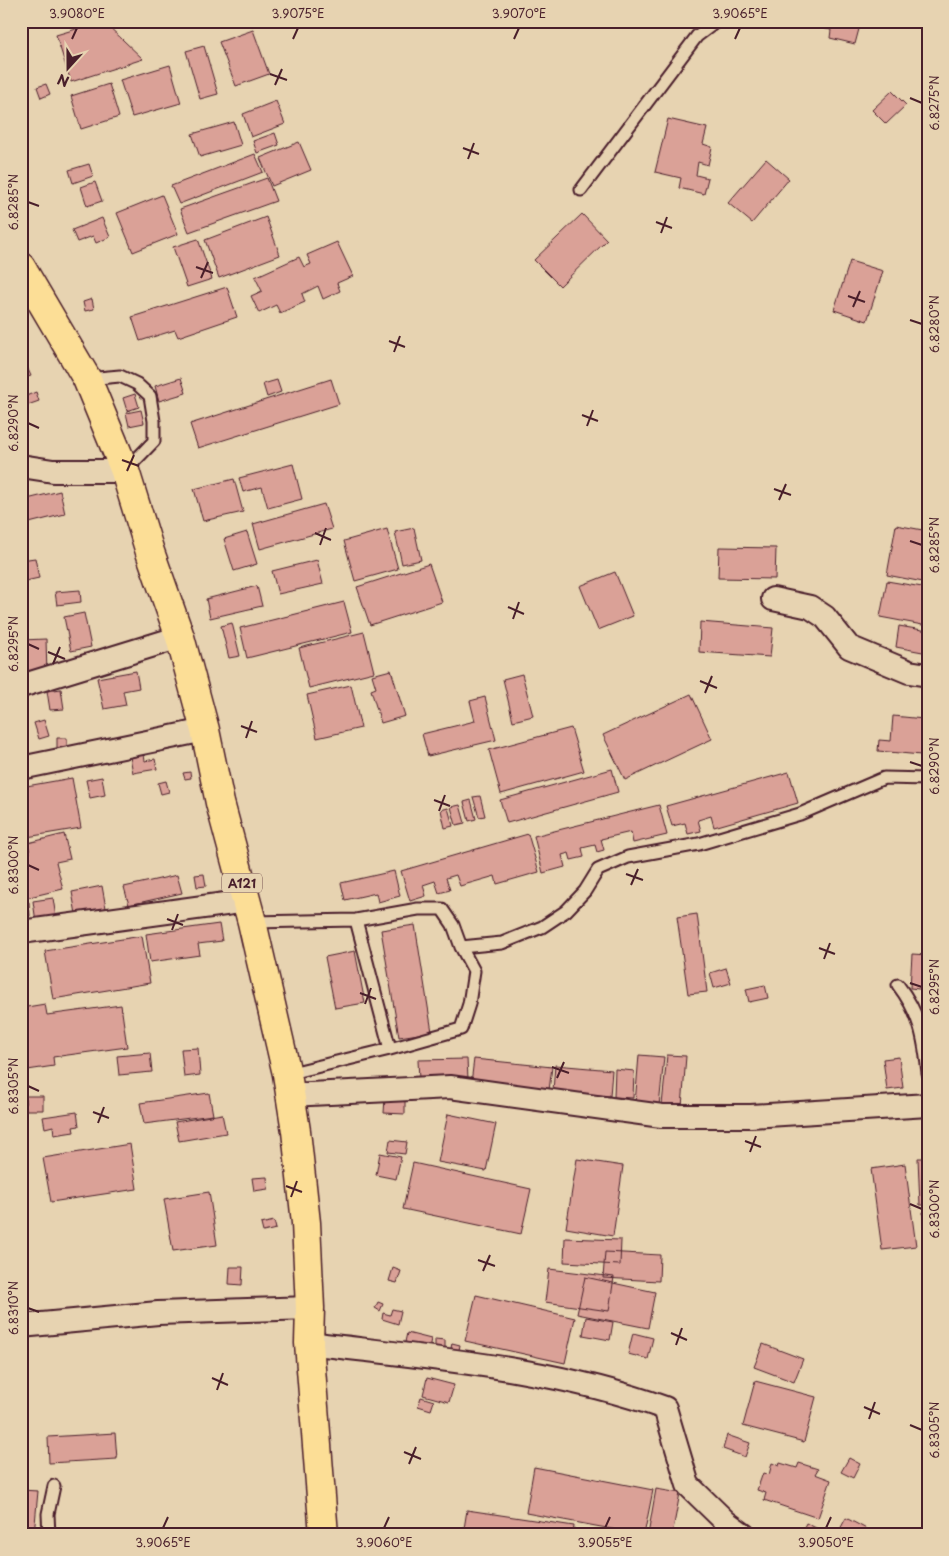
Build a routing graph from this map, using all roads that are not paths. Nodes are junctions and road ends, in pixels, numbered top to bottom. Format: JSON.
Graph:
{"nodes":[{"id":1,"x":718,"y":21,"type":"edge"},
{"id":2,"x":581,"y":190,"type":"dead end"},
{"id":3,"x":21,"y":267,"type":"edge"},
{"id":4,"x":87,"y":379,"type":"junction"},
{"id":5,"x":21,"y":466,"type":"edge"},
{"id":6,"x":125,"y":471,"type":"junction"},
{"id":7,"x":773,"y":599,"type":"dead end"},
{"id":8,"x":180,"y":637,"type":"junction"},
{"id":9,"x":928,"y":675,"type":"edge"},
{"id":10,"x":21,"y":686,"type":"edge"},
{"id":11,"x":205,"y":730,"type":"junction"},
{"id":12,"x":21,"y":768,"type":"edge"},
{"id":13,"x":928,"y":779,"type":"edge"},
{"id":14,"x":249,"y":911,"type":"junction"},
{"id":15,"x":356,"y":920,"type":"junction"},
{"id":16,"x":21,"y":932,"type":"edge"},
{"id":17,"x":461,"y":947,"type":"junction"},
{"id":18,"x":898,"y":985,"type":"dead end"},
{"id":19,"x":390,"y":1049,"type":"junction"},
{"id":20,"x":928,"y":1073,"type":"edge"},
{"id":21,"x":289,"y":1085,"type":"junction"},
{"id":22,"x":928,"y":1105,"type":"edge"},
{"id":23,"x":310,"y":1308,"type":"junction"},
{"id":24,"x":21,"y":1326,"type":"edge"},
{"id":25,"x":309,"y":1344,"type":"junction"},
{"id":26,"x":54,"y":1486,"type":"dead end"},
{"id":27,"x":49,"y":1535,"type":"edge"},
{"id":28,"x":324,"y":1535,"type":"edge"},
{"id":29,"x":744,"y":1535,"type":"edge"}],
"edges":[{"from":1,"to":2,"type":"lane"},
{"from":3,"to":4,"type":"main road","number":"A121"},
{"from":4,"to":6,"type":"main road","number":"A121"},
{"from":4,"to":6,"type":"lane"},
{"from":5,"to":6,"type":"street"},
{"from":6,"to":8,"type":"main road","number":"A121"},
{"from":7,"to":9,"type":"street"},
{"from":8,"to":10,"type":"street"},
{"from":8,"to":11,"type":"main road","number":"A121"},
{"from":11,"to":12,"type":"street"},
{"from":11,"to":14,"type":"main road","number":"A121"},
{"from":13,"to":17,"type":"lane"},
{"from":14,"to":15,"type":"lane"},
{"from":14,"to":16,"type":"street"},
{"from":14,"to":21,"type":"main road","number":"A121"},
{"from":15,"to":17,"type":"lane"},
{"from":15,"to":19,"type":"lane"},
{"from":17,"to":19,"type":"lane"},
{"from":18,"to":20,"type":"lane"},
{"from":19,"to":21,"type":"lane"},
{"from":21,"to":22,"type":"street"},
{"from":21,"to":23,"type":"main road","number":"A121"},
{"from":23,"to":24,"type":"street"},
{"from":23,"to":25,"type":"main road","number":"A121"},
{"from":25,"to":28,"type":"main road","number":"A121"},
{"from":25,"to":29,"type":"street"},
{"from":26,"to":27,"type":"lane"}]}
